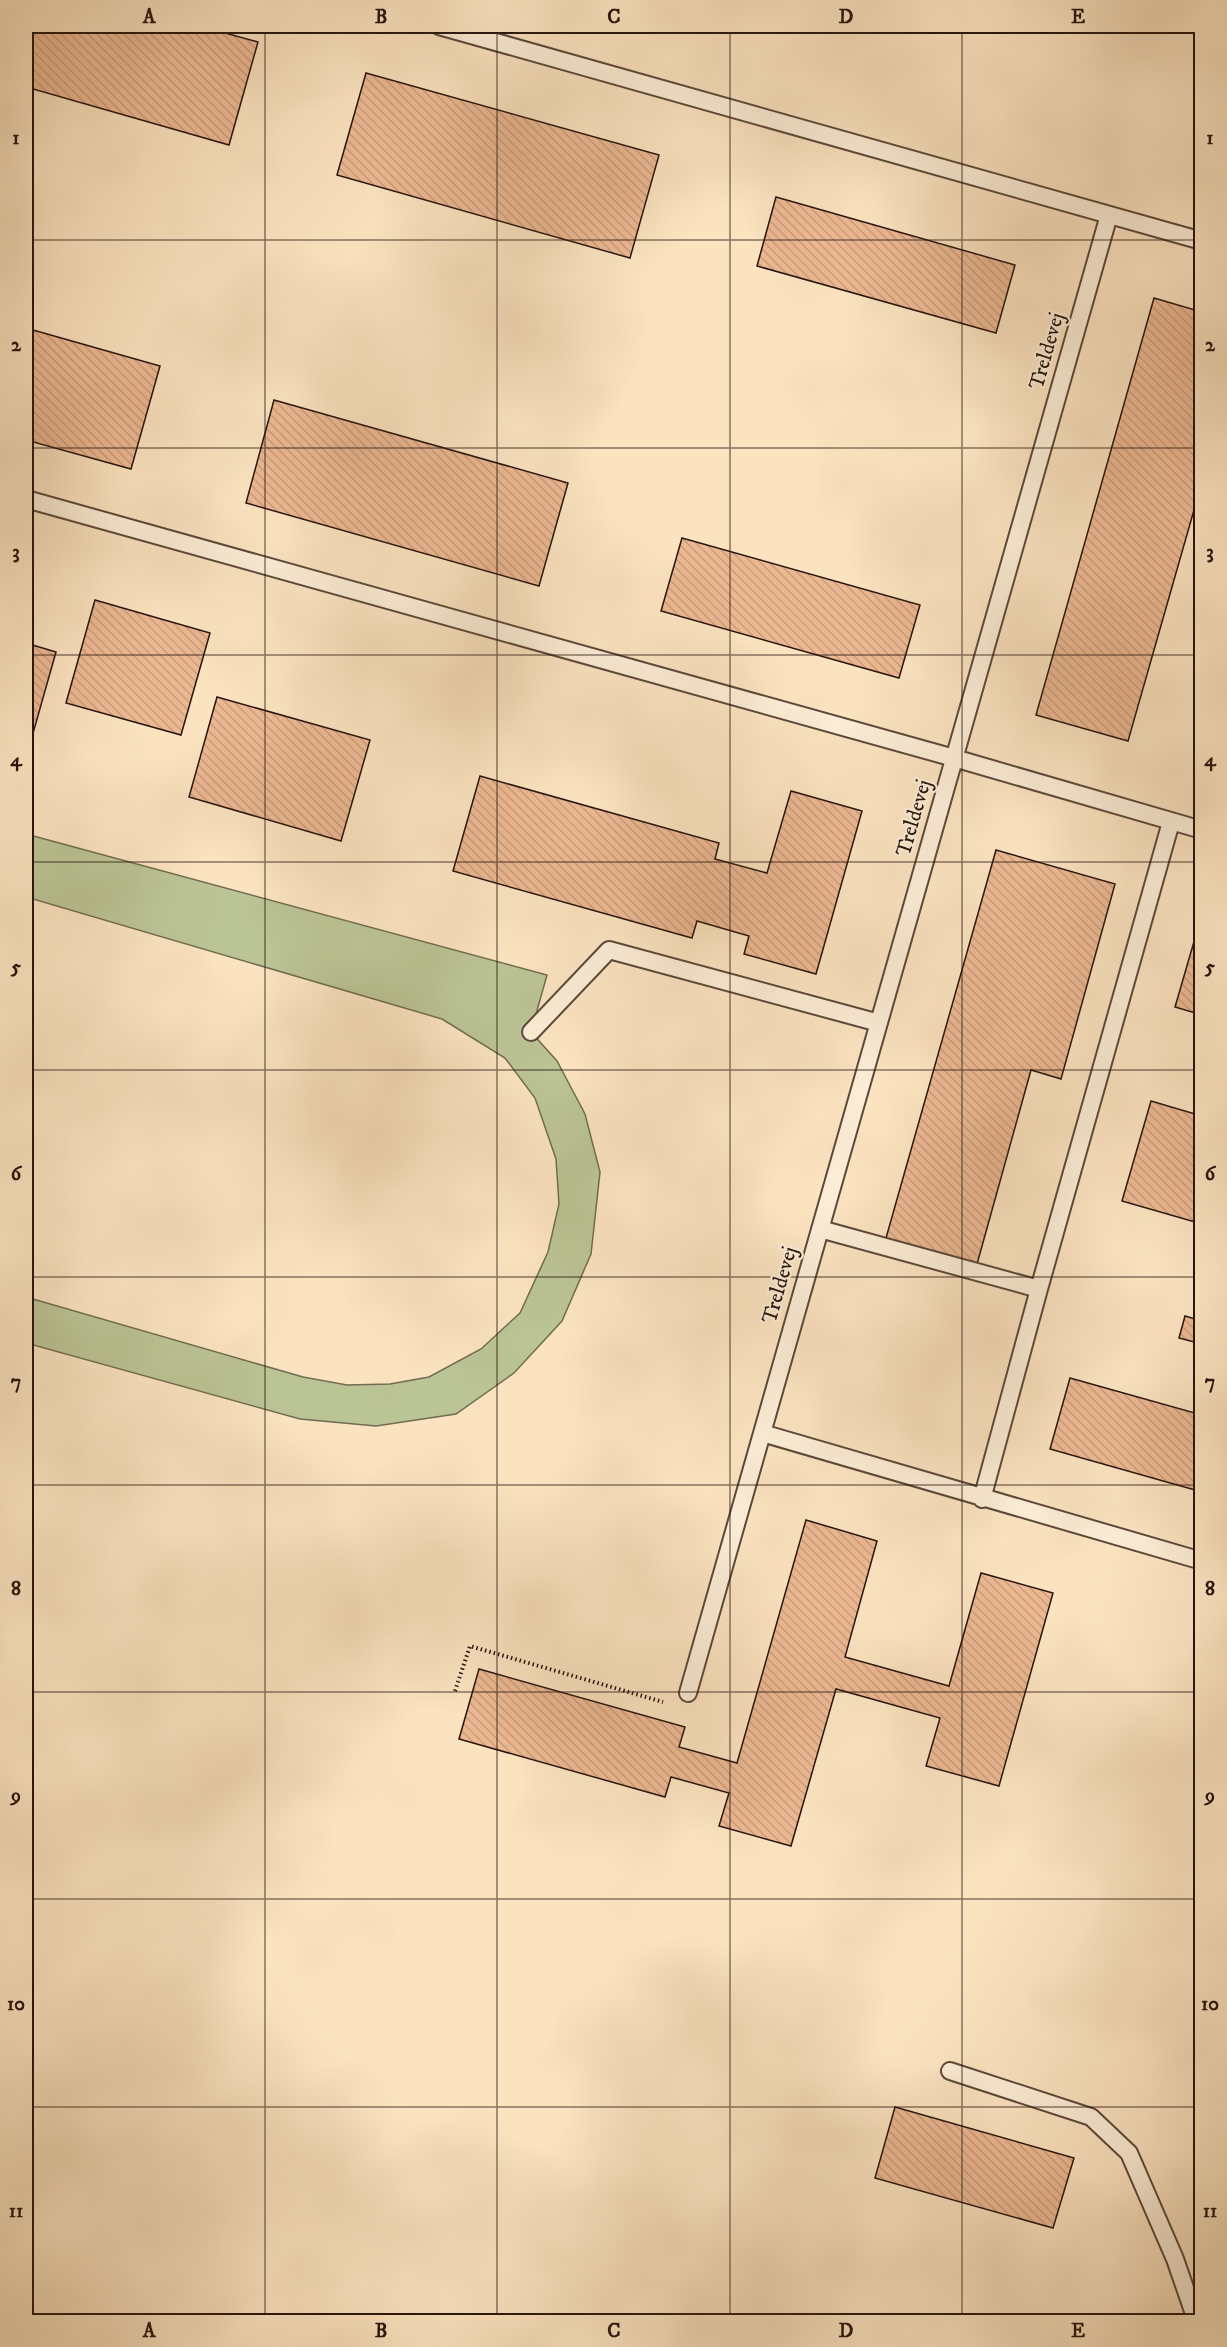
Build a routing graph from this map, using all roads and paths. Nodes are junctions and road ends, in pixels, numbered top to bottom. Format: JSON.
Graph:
{"nodes":[{"id":1,"x":440,"y":26,"type":"edge"},
{"id":2,"x":1109,"y":215,"type":"junction"},
{"id":3,"x":1202,"y":240,"type":"edge"},
{"id":4,"x":26,"y":498,"type":"edge"},
{"id":5,"x":954,"y":758,"type":"junction"},
{"id":6,"x":1171,"y":822,"type":"junction"},
{"id":7,"x":1202,"y":830,"type":"edge"},
{"id":8,"x":879,"y":1023,"type":"junction"},
{"id":9,"x":531,"y":1032,"type":"dead end"},
{"id":10,"x":820,"y":1229,"type":"junction"},
{"id":11,"x":1039,"y":1289,"type":"junction"},
{"id":12,"x":762,"y":1433,"type":"junction"},
{"id":13,"x":982,"y":1499,"type":"junction"},
{"id":14,"x":1202,"y":1561,"type":"edge"},
{"id":15,"x":455,"y":1691,"type":"dead end"},
{"id":16,"x":688,"y":1693,"type":"joint"},
{"id":17,"x":950,"y":2071,"type":"dead end"},
{"id":18,"x":1202,"y":2319,"type":"edge"}],
"edges":[{"from":1,"to":2,"type":"lane"},
{"from":2,"to":3,"type":"lane"},
{"from":2,"to":5,"type":"lane","name":"Treldevej"},
{"from":4,"to":5,"type":"lane"},
{"from":5,"to":6,"type":"lane"},
{"from":5,"to":8,"type":"lane","name":"Treldevej"},
{"from":6,"to":7,"type":"lane"},
{"from":6,"to":11,"type":"lane"},
{"from":8,"to":9,"type":"lane"},
{"from":8,"to":10,"type":"lane","name":"Treldevej"},
{"from":10,"to":11,"type":"lane"},
{"from":10,"to":12,"type":"lane","name":"Treldevej"},
{"from":11,"to":13,"type":"lane"},
{"from":12,"to":13,"type":"lane"},
{"from":12,"to":16,"type":"lane","name":"Treldevej"},
{"from":13,"to":14,"type":"lane"},
{"from":15,"to":16,"type":"path"},
{"from":17,"to":18,"type":"lane"}]}
